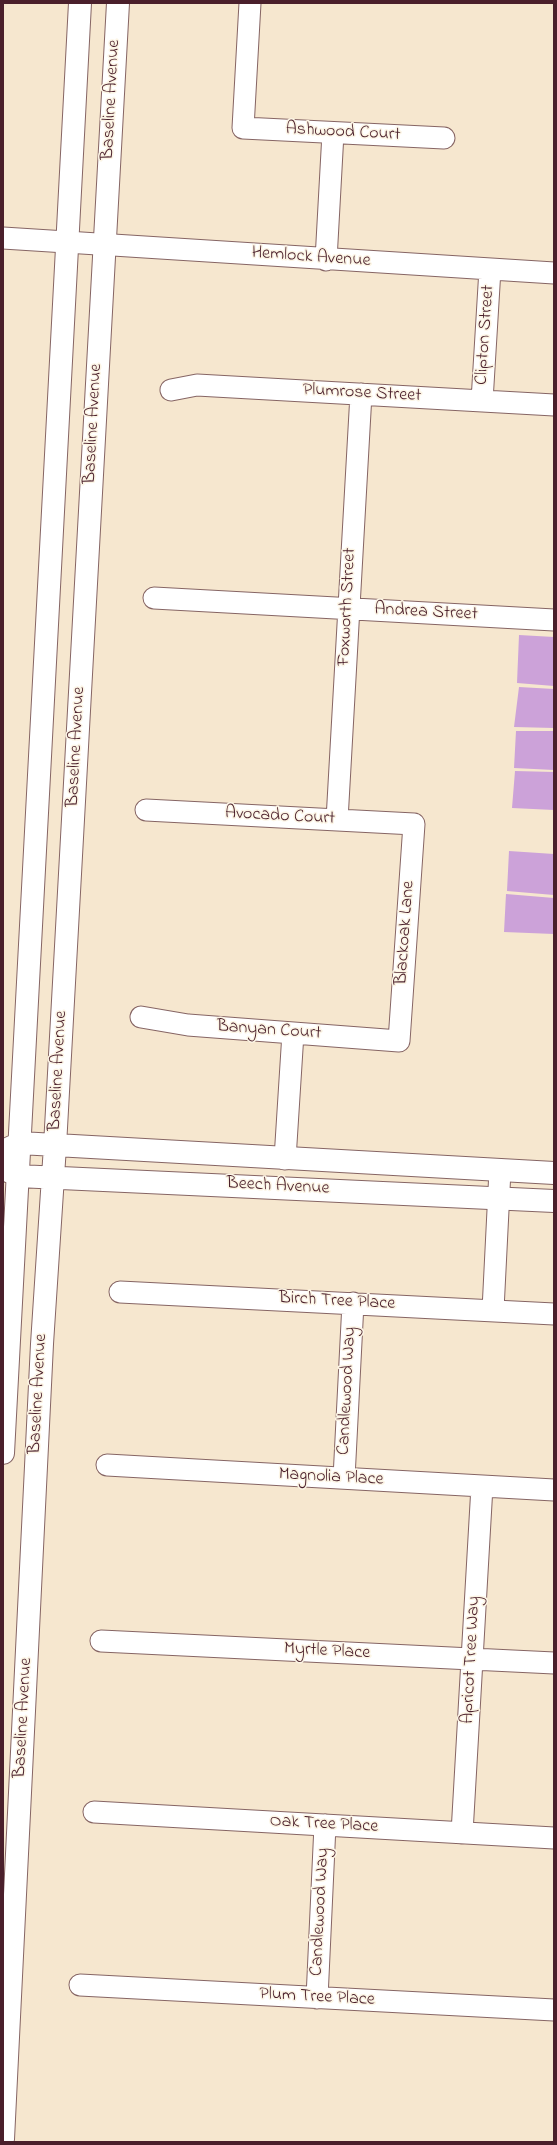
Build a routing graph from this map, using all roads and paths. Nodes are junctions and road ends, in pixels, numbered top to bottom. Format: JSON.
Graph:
{"nodes":[{"id":1,"x":80,"y":3,"type":"edge"},
{"id":2,"x":118,"y":3,"type":"edge"},
{"id":3,"x":250,"y":3,"type":"edge"},
{"id":4,"x":333,"y":133,"type":"junction"},
{"id":5,"x":444,"y":138,"type":"dead end"},
{"id":6,"x":3,"y":238,"type":"edge"},
{"id":7,"x":69,"y":242,"type":"junction"},
{"id":8,"x":104,"y":243,"type":"junction"},
{"id":9,"x":326,"y":260,"type":"junction"},
{"id":10,"x":490,"y":269,"type":"junction"},
{"id":11,"x":554,"y":273,"type":"edge"},
{"id":12,"x":171,"y":390,"type":"dead end"},
{"id":13,"x":361,"y":394,"type":"junction"},
{"id":14,"x":482,"y":401,"type":"junction"},
{"id":15,"x":554,"y":405,"type":"edge"},
{"id":16,"x":154,"y":598,"type":"dead end"},
{"id":17,"x":348,"y":609,"type":"junction"},
{"id":18,"x":554,"y":620,"type":"edge"},
{"id":19,"x":146,"y":810,"type":"dead end"},
{"id":20,"x":337,"y":820,"type":"junction"},
{"id":21,"x":414,"y":824,"type":"joint"},
{"id":22,"x":140,"y":1016,"type":"dead end"},
{"id":23,"x":293,"y":1033,"type":"junction"},
{"id":24,"x":399,"y":1041,"type":"joint"},
{"id":25,"x":55,"y":1146,"type":"junction"},
{"id":26,"x":11,"y":1147,"type":"edge"},
{"id":27,"x":285,"y":1159,"type":"junction"},
{"id":28,"x":500,"y":1170,"type":"junction"},
{"id":29,"x":10,"y":1172,"type":"edge"},
{"id":30,"x":554,"y":1173,"type":"edge"},
{"id":31,"x":52,"y":1176,"type":"junction"},
{"id":32,"x":499,"y":1199,"type":"junction"},
{"id":33,"x":554,"y":1201,"type":"edge"},
{"id":34,"x":120,"y":1292,"type":"dead end"},
{"id":35,"x":353,"y":1303,"type":"junction"},
{"id":36,"x":493,"y":1310,"type":"junction"},
{"id":37,"x":554,"y":1314,"type":"edge"},
{"id":38,"x":5,"y":1394,"type":"edge"},
{"id":39,"x":3,"y":1453,"type":"edge"},
{"id":40,"x":108,"y":1465,"type":"dead end"},
{"id":41,"x":344,"y":1478,"type":"junction"},
{"id":42,"x":482,"y":1486,"type":"junction"},
{"id":43,"x":554,"y":1490,"type":"edge"},
{"id":44,"x":101,"y":1641,"type":"dead end"},
{"id":45,"x":471,"y":1659,"type":"junction"},
{"id":46,"x":554,"y":1664,"type":"edge"},
{"id":47,"x":94,"y":1812,"type":"dead end"},
{"id":48,"x":326,"y":1825,"type":"junction"},
{"id":49,"x":462,"y":1833,"type":"junction"},
{"id":50,"x":554,"y":1838,"type":"edge"},
{"id":51,"x":80,"y":1985,"type":"dead end"},
{"id":52,"x":317,"y":1998,"type":"junction"},
{"id":53,"x":554,"y":2010,"type":"edge"},
{"id":54,"x":4,"y":2103,"type":"edge"},
{"id":55,"x":3,"y":2139,"type":"edge"}],
"edges":[{"from":1,"to":7,"type":"main road","name":"Baseline Avenue"},
{"from":2,"to":8,"type":"main road","name":"Baseline Avenue"},
{"from":3,"to":4,"type":"street","name":"Ashwood Court"},
{"from":4,"to":5,"type":"street","name":"Ashwood Court"},
{"from":4,"to":9,"type":"street"},
{"from":6,"to":7,"type":"street","name":"Hemlock Avenue"},
{"from":7,"to":8,"type":"street","name":"Hemlock Avenue"},
{"from":7,"to":26,"type":"main road","name":"Baseline Avenue"},
{"from":8,"to":9,"type":"street","name":"Hemlock Avenue"},
{"from":8,"to":25,"type":"main road","name":"Baseline Avenue"},
{"from":9,"to":10,"type":"street","name":"Hemlock Avenue"},
{"from":10,"to":11,"type":"street","name":"Hemlock Avenue"},
{"from":10,"to":14,"type":"street","name":"Clipton Street"},
{"from":12,"to":13,"type":"street","name":"Plumrose Street"},
{"from":13,"to":14,"type":"street","name":"Plumrose Street"},
{"from":13,"to":17,"type":"street","name":"Foxworth Street"},
{"from":14,"to":15,"type":"street","name":"Plumrose Street"},
{"from":16,"to":17,"type":"street","name":"Andrea Street"},
{"from":17,"to":18,"type":"street","name":"Andrea Street"},
{"from":17,"to":20,"type":"street","name":"Foxworth Street"},
{"from":19,"to":20,"type":"street","name":"Avocado Court"},
{"from":20,"to":21,"type":"street","name":"Avocado Court"},
{"from":21,"to":24,"type":"street","name":"Blackoak Lane"},
{"from":22,"to":23,"type":"street","name":"Banyan Court"},
{"from":23,"to":24,"type":"street","name":"Banyan Court"},
{"from":23,"to":27,"type":"street"},
{"from":25,"to":26,"type":"main road","name":"Beech Avenue"},
{"from":25,"to":27,"type":"main road","name":"Beech Avenue"},
{"from":25,"to":31,"type":"main road","name":"Baseline Avenue"},
{"from":26,"to":29,"type":"main road","name":"Baseline Avenue"},
{"from":27,"to":28,"type":"main road","name":"Beech Avenue"},
{"from":28,"to":30,"type":"main road","name":"Beech Avenue"},
{"from":28,"to":32,"type":"street"},
{"from":29,"to":31,"type":"main road","name":"Beech Avenue"},
{"from":29,"to":38,"type":"main road","name":"Baseline Avenue"},
{"from":31,"to":32,"type":"main road","name":"Beech Avenue"},
{"from":31,"to":54,"type":"main road","name":"Baseline Avenue"},
{"from":32,"to":33,"type":"main road","name":"Beech Avenue"},
{"from":32,"to":36,"type":"street"},
{"from":34,"to":35,"type":"street","name":"Birch Tree Place"},
{"from":35,"to":36,"type":"street","name":"Birch Tree Place"},
{"from":35,"to":41,"type":"street","name":"Candlewood Way"},
{"from":36,"to":37,"type":"street","name":"Birch Tree Place"},
{"from":38,"to":39,"type":"main road","name":"Baseline Avenue"},
{"from":40,"to":41,"type":"street","name":"Magnolia Place"},
{"from":41,"to":42,"type":"street","name":"Magnolia Place"},
{"from":42,"to":43,"type":"street","name":"Magnolia Place"},
{"from":42,"to":45,"type":"street","name":"Apricot Tree Way"},
{"from":44,"to":45,"type":"street","name":"Myrtle Place"},
{"from":45,"to":46,"type":"street","name":"Myrtle Place"},
{"from":45,"to":49,"type":"street","name":"Apricot Tree Way"},
{"from":47,"to":48,"type":"street","name":"Oak Tree Place"},
{"from":48,"to":49,"type":"street","name":"Oak Tree Place"},
{"from":48,"to":52,"type":"street","name":"Candlewood Way"},
{"from":49,"to":50,"type":"street","name":"Oak Tree Place"},
{"from":51,"to":52,"type":"street","name":"Plum Tree Place"},
{"from":52,"to":53,"type":"street","name":"Plum Tree Place"},
{"from":54,"to":55,"type":"main road","name":"Baseline Avenue"}]}
